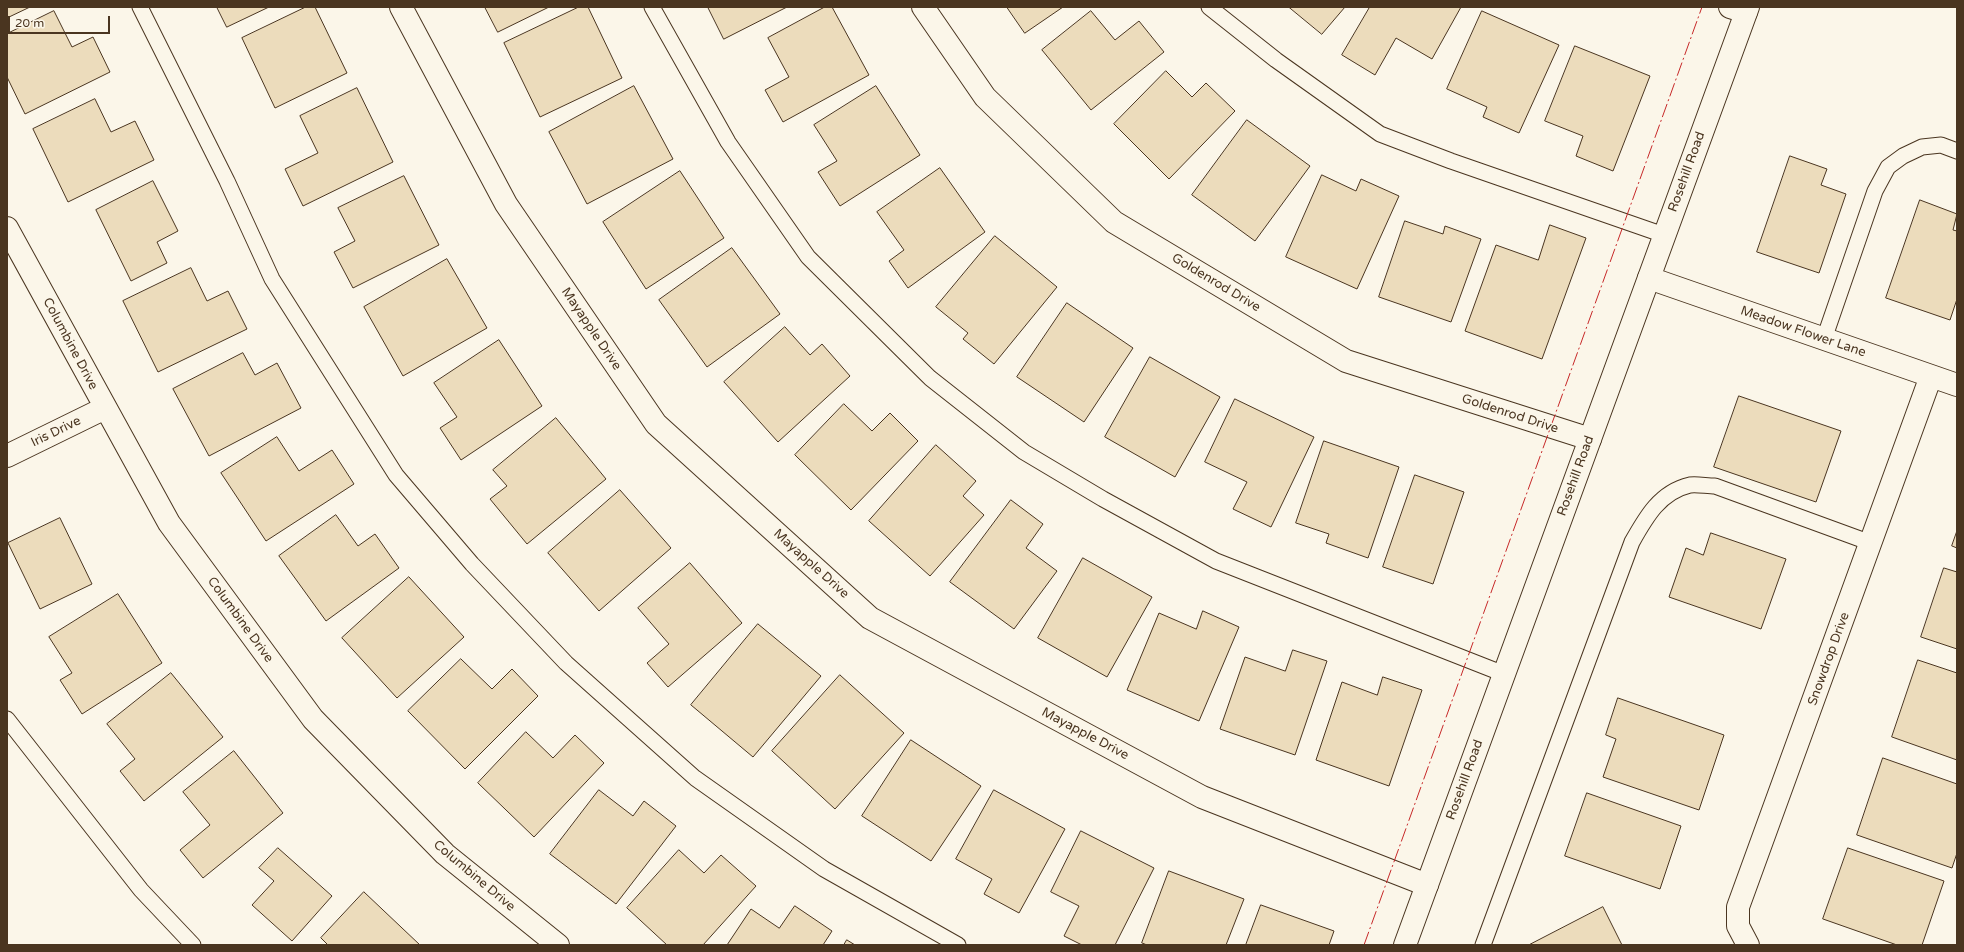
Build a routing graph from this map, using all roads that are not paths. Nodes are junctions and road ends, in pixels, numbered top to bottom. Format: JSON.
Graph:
{"nodes":[{"id":1,"x":140,"y":7,"type":"edge"},
{"id":2,"x":401,"y":7,"type":"edge"},
{"id":3,"x":652,"y":7,"type":"edge"},
{"id":4,"x":923,"y":7,"type":"edge"},
{"id":5,"x":1209,"y":7,"type":"edge"},
{"id":6,"x":1741,"y":9,"type":"edge"},
{"id":7,"x":1957,"y":151,"type":"edge"},
{"id":8,"x":7,"y":228,"type":"edge"},
{"id":9,"x":1664,"y":235,"type":"junction"},
{"id":10,"x":1649,"y":278,"type":"junction"},
{"id":11,"x":1824,"y":339,"type":"junction"},
{"id":12,"x":1931,"y":376,"type":"junction"},
{"id":13,"x":1957,"y":385,"type":"edge"},
{"id":14,"x":105,"y":408,"type":"junction"},
{"id":15,"x":1590,"y":439,"type":"junction"},
{"id":16,"x":7,"y":456,"type":"edge"},
{"id":17,"x":1871,"y":543,"type":"junction"},
{"id":18,"x":1504,"y":674,"type":"junction"},
{"id":19,"x":7,"y":719,"type":"edge"},
{"id":20,"x":1427,"y":885,"type":"junction"},
{"id":21,"x":1747,"y":943,"type":"edge"},
{"id":22,"x":193,"y":945,"type":"edge"},
{"id":23,"x":558,"y":945,"type":"edge"},
{"id":24,"x":958,"y":945,"type":"edge"},
{"id":25,"x":1405,"y":945,"type":"edge"},
{"id":26,"x":1483,"y":945,"type":"edge"}],
"edges":[{"from":1,"to":24,"type":"lane"},
{"from":2,"to":20,"type":"street","name":"Mayapple Drive"},
{"from":3,"to":18,"type":"lane"},
{"from":4,"to":15,"type":"street","name":"Goldenrod Drive"},
{"from":5,"to":9,"type":"lane"},
{"from":6,"to":9,"type":"street","name":"Rosehill Road"},
{"from":7,"to":11,"type":"lane"},
{"from":8,"to":14,"type":"street","name":"Columbine Drive"},
{"from":9,"to":10,"type":"street","name":"Rosehill Road"},
{"from":10,"to":11,"type":"street","name":"Meadow Flower Lane"},
{"from":10,"to":15,"type":"street","name":"Rosehill Road"},
{"from":11,"to":12,"type":"street","name":"Meadow Flower Lane"},
{"from":12,"to":13,"type":"street","name":"Meadow Flower Lane"},
{"from":12,"to":17,"type":"street","name":"Snowdrop Drive"},
{"from":14,"to":16,"type":"street","name":"Iris Drive"},
{"from":14,"to":23,"type":"street","name":"Columbine Drive"},
{"from":15,"to":18,"type":"street","name":"Rosehill Road"},
{"from":17,"to":21,"type":"street","name":"Snowdrop Drive"},
{"from":17,"to":26,"type":"lane"},
{"from":18,"to":20,"type":"street","name":"Rosehill Road"},
{"from":19,"to":22,"type":"lane"},
{"from":20,"to":25,"type":"street","name":"Rosehill Road"}]}
